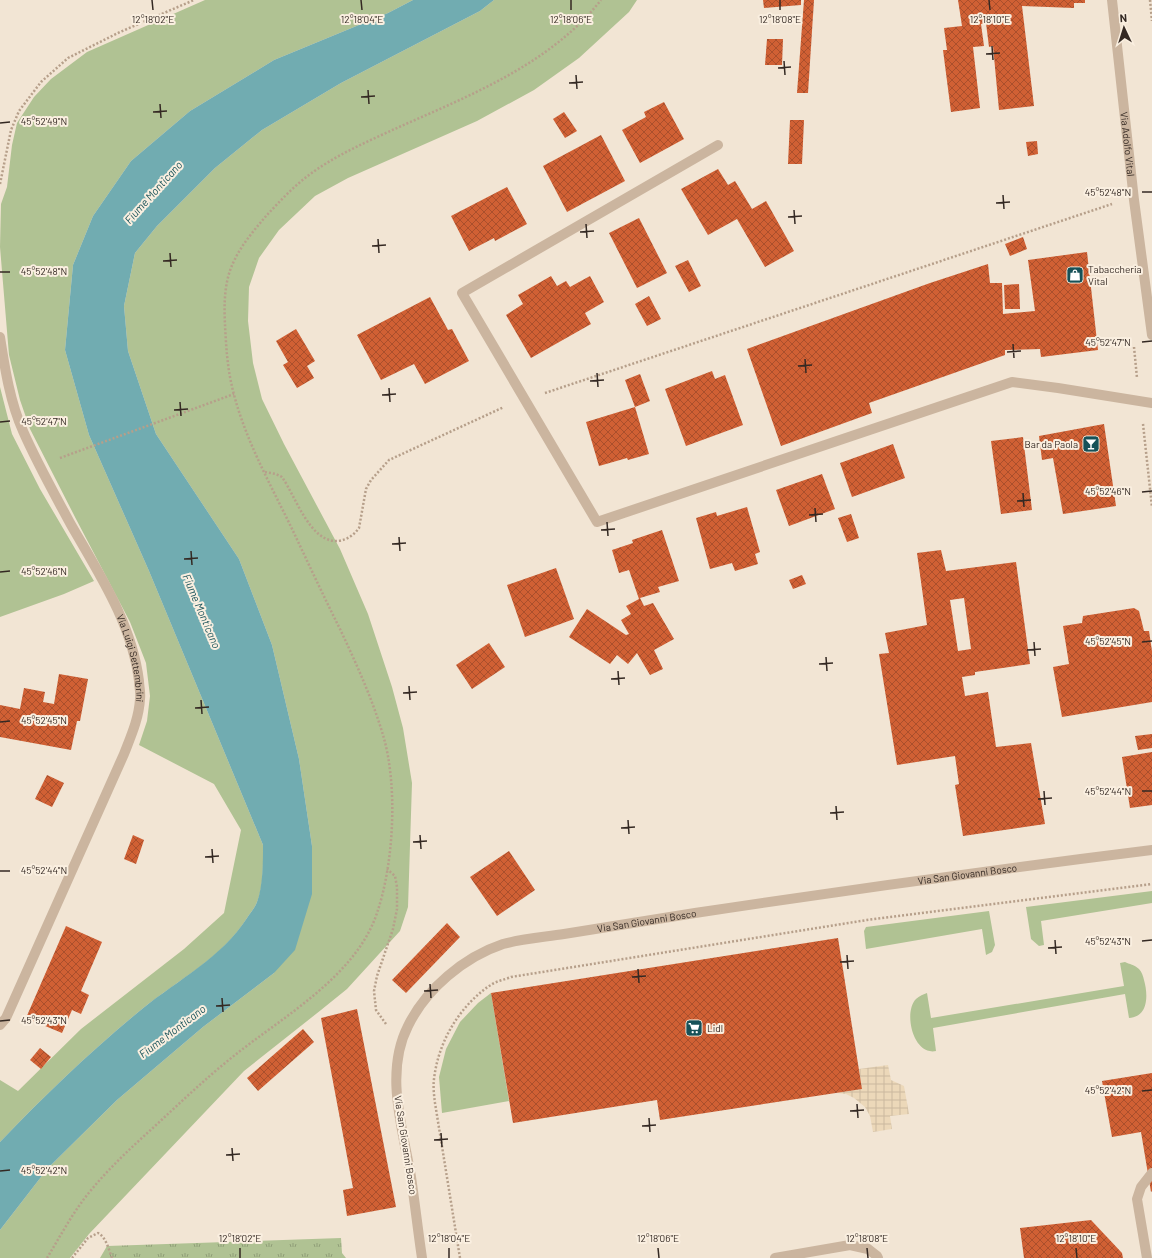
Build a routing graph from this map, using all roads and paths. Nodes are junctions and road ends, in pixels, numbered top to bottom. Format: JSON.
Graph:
{"nodes":[{"id":1,"x":194,"y":0,"type":"edge"},
{"id":2,"x":601,"y":0,"type":"edge"},
{"id":3,"x":1112,"y":0,"type":"edge"},
{"id":4,"x":1150,"y":0,"type":"edge"},
{"id":5,"x":1152,"y":21,"type":"edge"},
{"id":6,"x":718,"y":145,"type":"dead end"},
{"id":7,"x":0,"y":184,"type":"edge"},
{"id":8,"x":1116,"y":203,"type":"dead end"},
{"id":9,"x":1152,"y":335,"type":"edge"},
{"id":10,"x":0,"y":337,"type":"edge"},
{"id":11,"x":234,"y":394,"type":"junction"},
{"id":12,"x":542,"y":394,"type":"dead end"},
{"id":13,"x":1152,"y":403,"type":"edge"},
{"id":14,"x":510,"y":405,"type":"dead end"},
{"id":15,"x":1143,"y":422,"type":"dead end"},
{"id":16,"x":54,"y":460,"type":"dead end"},
{"id":17,"x":264,"y":472,"type":"junction"},
{"id":18,"x":1152,"y":507,"type":"edge"},
{"id":19,"x":1152,"y":850,"type":"edge"},
{"id":20,"x":387,"y":868,"type":"junction"},
{"id":21,"x":1152,"y":884,"type":"edge"},
{"id":22,"x":0,"y":1025,"type":"edge"},
{"id":23,"x":401,"y":1044,"type":"junction"},
{"id":24,"x":1152,"y":1173,"type":"edge"},
{"id":25,"x":807,"y":1255,"type":"edge"},
{"id":26,"x":47,"y":1258,"type":"edge"},
{"id":27,"x":72,"y":1258,"type":"edge"},
{"id":28,"x":112,"y":1258,"type":"edge"},
{"id":29,"x":422,"y":1258,"type":"edge"},
{"id":30,"x":460,"y":1258,"type":"edge"},
{"id":31,"x":775,"y":1258,"type":"edge"},
{"id":32,"x":878,"y":1258,"type":"edge"},
{"id":33,"x":1147,"y":1258,"type":"edge"}],
"edges":[{"from":1,"to":7,"type":"path"},
{"from":2,"to":11,"type":"path"},
{"from":3,"to":9,"type":"street","name":"Via Adolfo Vital"},
{"from":4,"to":5,"type":"path"},
{"from":6,"to":13,"type":"street"},
{"from":8,"to":12,"type":"path"},
{"from":10,"to":22,"type":"street","name":"Via Luigi Settembrini"},
{"from":11,"to":16,"type":"path"},
{"from":11,"to":17,"type":"path"},
{"from":14,"to":17,"type":"path"},
{"from":15,"to":18,"type":"path"},
{"from":17,"to":20,"type":"path"},
{"from":19,"to":23,"type":"street","name":"Via San Giovanni Bosco"},
{"from":20,"to":23,"type":"path"},
{"from":20,"to":26,"type":"path"},
{"from":21,"to":30,"type":"path"},
{"from":23,"to":29,"type":"street","name":"Via San Giovanni Bosco"},
{"from":24,"to":33,"type":"street"},
{"from":25,"to":31,"type":"street"},
{"from":25,"to":32,"type":"street"},
{"from":27,"to":28,"type":"path"}]}
